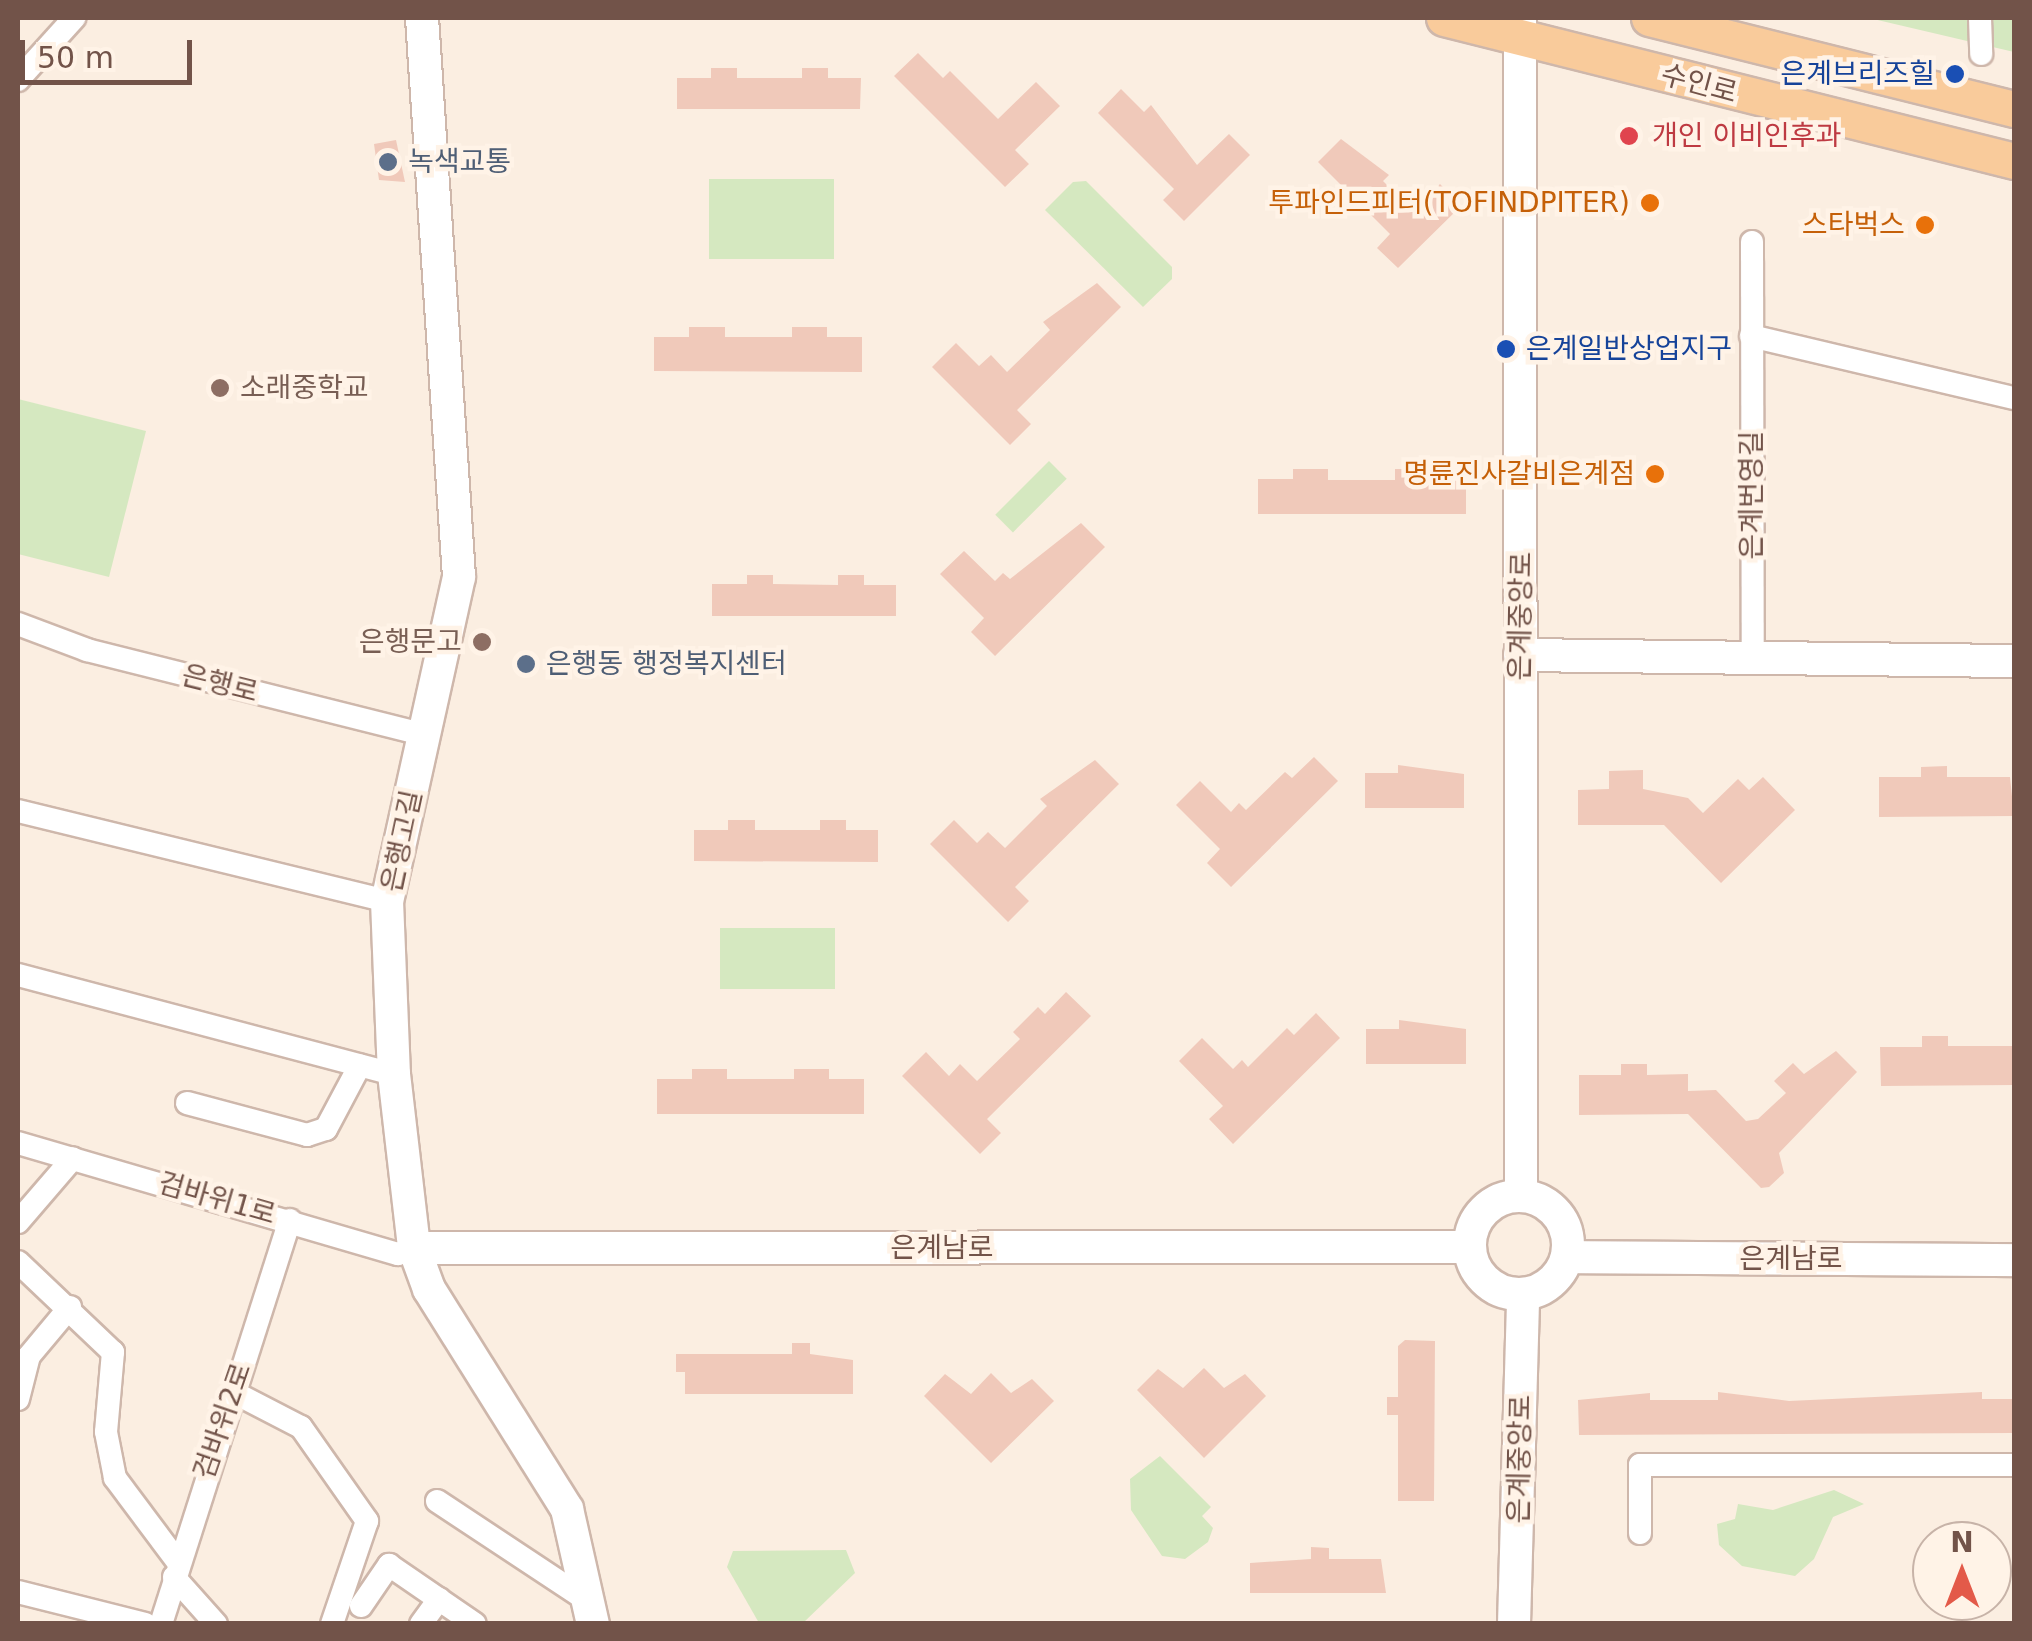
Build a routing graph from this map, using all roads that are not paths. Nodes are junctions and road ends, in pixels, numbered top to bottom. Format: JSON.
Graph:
{"nodes":[{"id":1,"x":74,"y":18,"type":"edge"},
{"id":2,"x":422,"y":18,"type":"edge"},
{"id":3,"x":1444,"y":18,"type":"edge"},
{"id":4,"x":1649,"y":18,"type":"edge"},
{"id":5,"x":1980,"y":18,"type":"edge"},
{"id":6,"x":1520,"y":27,"type":"edge"},
{"id":7,"x":1981,"y":54,"type":"dead end"},
{"id":8,"x":18,"y":80,"type":"edge"},
{"id":9,"x":2014,"y":109,"type":"edge"},
{"id":10,"x":2014,"y":161,"type":"edge"},
{"id":11,"x":1752,"y":242,"type":"dead end"},
{"id":12,"x":1751,"y":336,"type":"junction"},
{"id":13,"x":2014,"y":398,"type":"edge"},
{"id":14,"x":19,"y":628,"type":"edge"},
{"id":15,"x":1753,"y":653,"type":"junction"},
{"id":16,"x":1520,"y":654,"type":"junction"},
{"id":17,"x":2014,"y":661,"type":"edge"},
{"id":18,"x":426,"y":735,"type":"junction"},
{"id":19,"x":18,"y":811,"type":"edge"},
{"id":20,"x":388,"y":901,"type":"junction"},
{"id":21,"x":18,"y":975,"type":"edge"},
{"id":22,"x":360,"y":1065,"type":"junction"},
{"id":23,"x":394,"y":1074,"type":"junction"},
{"id":24,"x":187,"y":1103,"type":"dead end"},
{"id":25,"x":18,"y":1143,"type":"edge"},
{"id":26,"x":73,"y":1158,"type":"junction"},
{"id":27,"x":1520,"y":1195,"type":"junction"},
{"id":28,"x":290,"y":1220,"type":"junction"},
{"id":29,"x":18,"y":1222,"type":"edge"},
{"id":30,"x":1469,"y":1247,"type":"junction"},
{"id":31,"x":414,"y":1248,"type":"junction"},
{"id":32,"x":1567,"y":1257,"type":"junction"},
{"id":33,"x":2014,"y":1260,"type":"edge"},
{"id":34,"x":18,"y":1262,"type":"edge"},
{"id":35,"x":1523,"y":1294,"type":"junction"},
{"id":36,"x":70,"y":1307,"type":"junction"},
{"id":37,"x":234,"y":1393,"type":"junction"},
{"id":38,"x":18,"y":1399,"type":"edge"},
{"id":39,"x":2014,"y":1465,"type":"edge"},
{"id":40,"x":437,"y":1501,"type":"dead end"},
{"id":41,"x":1640,"y":1533,"type":"dead end"},
{"id":42,"x":176,"y":1569,"type":"junction"},
{"id":43,"x":18,"y":1592,"type":"edge"},
{"id":44,"x":439,"y":1599,"type":"junction"},
{"id":45,"x":361,"y":1606,"type":"dead end"},
{"id":46,"x":590,"y":1612,"type":"edge"},
{"id":47,"x":145,"y":1624,"type":"edge"},
{"id":48,"x":161,"y":1624,"type":"edge"},
{"id":49,"x":216,"y":1624,"type":"edge"},
{"id":50,"x":332,"y":1624,"type":"edge"},
{"id":51,"x":421,"y":1624,"type":"edge"},
{"id":52,"x":475,"y":1624,"type":"edge"},
{"id":53,"x":1514,"y":1624,"type":"edge"}],
"edges":[{"from":1,"to":8,"type":"street"},
{"from":2,"to":18,"type":"street","name":"은행고길"},
{"from":3,"to":6,"type":"main road","name":"수인로"},
{"from":4,"to":9,"type":"main road","name":"수인로"},
{"from":5,"to":7,"type":"street"},
{"from":6,"to":10,"type":"main road","name":"수인로"},
{"from":6,"to":16,"type":"street","name":"은계중앙로"},
{"from":11,"to":12,"type":"street","name":"은계번영길"},
{"from":12,"to":13,"type":"street"},
{"from":12,"to":15,"type":"street","name":"은계번영길"},
{"from":14,"to":18,"type":"street","name":"은행로"},
{"from":15,"to":16,"type":"street"},
{"from":15,"to":17,"type":"street"},
{"from":16,"to":27,"type":"street","name":"은계중앙로"},
{"from":18,"to":20,"type":"street","name":"은행고길"},
{"from":19,"to":20,"type":"street"},
{"from":20,"to":23,"type":"street","name":"은행고길"},
{"from":21,"to":22,"type":"street"},
{"from":22,"to":23,"type":"street"},
{"from":22,"to":24,"type":"street"},
{"from":23,"to":31,"type":"street","name":"은행고길"},
{"from":25,"to":26,"type":"street","name":"검바위1로"},
{"from":26,"to":28,"type":"street","name":"검바위1로"},
{"from":26,"to":29,"type":"street"},
{"from":27,"to":30,"type":"street"},
{"from":27,"to":32,"type":"street"},
{"from":28,"to":31,"type":"street","name":"검바위1로"},
{"from":28,"to":37,"type":"street","name":"검바위2로"},
{"from":30,"to":31,"type":"street","name":"은계남로"},
{"from":30,"to":35,"type":"street"},
{"from":31,"to":46,"type":"street","name":"은행고길"},
{"from":32,"to":33,"type":"street","name":"은계남로"},
{"from":32,"to":35,"type":"street"},
{"from":34,"to":36,"type":"street"},
{"from":35,"to":53,"type":"street","name":"은계중앙로"},
{"from":36,"to":38,"type":"street"},
{"from":36,"to":42,"type":"street"},
{"from":37,"to":42,"type":"street","name":"검바위2로"},
{"from":37,"to":50,"type":"street"},
{"from":39,"to":41,"type":"street"},
{"from":40,"to":46,"type":"street"},
{"from":42,"to":48,"type":"street","name":"검바위2로"},
{"from":42,"to":49,"type":"street"},
{"from":43,"to":47,"type":"street"},
{"from":44,"to":45,"type":"street"},
{"from":44,"to":51,"type":"street"},
{"from":44,"to":52,"type":"street"}]}
